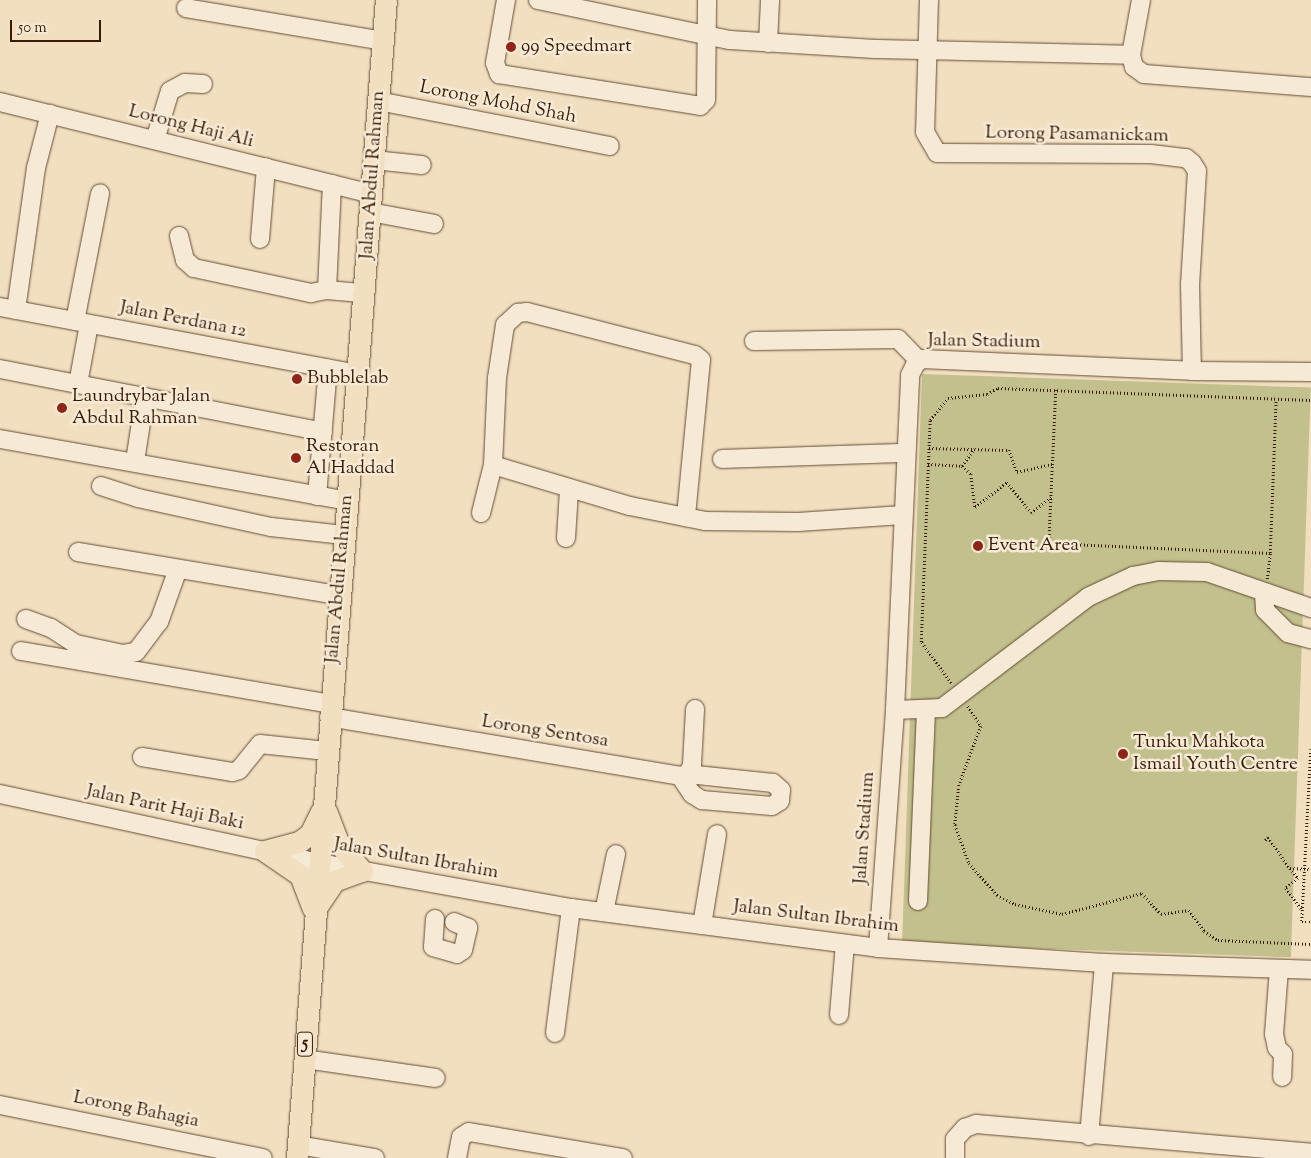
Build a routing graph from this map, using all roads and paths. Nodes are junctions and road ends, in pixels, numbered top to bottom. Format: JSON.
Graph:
{"nodes":[{"id":1,"x":386,"y":0,"type":"edge"},
{"id":2,"x":506,"y":0,"type":"edge"},
{"id":3,"x":538,"y":0,"type":"edge"},
{"id":4,"x":707,"y":0,"type":"edge"},
{"id":5,"x":770,"y":0,"type":"edge"},
{"id":6,"x":929,"y":0,"type":"edge"},
{"id":7,"x":1141,"y":0,"type":"edge"},
{"id":8,"x":186,"y":8,"type":"dead end"},
{"id":9,"x":707,"y":36,"type":"junction"},
{"id":10,"x":383,"y":41,"type":"junction"},
{"id":11,"x":768,"y":43,"type":"junction"},
{"id":12,"x":1132,"y":49,"type":"junction"},
{"id":13,"x":925,"y":50,"type":"junction"},
{"id":14,"x":203,"y":84,"type":"dead end"},
{"id":15,"x":1311,"y":87,"type":"edge"},
{"id":16,"x":0,"y":102,"type":"edge"},
{"id":17,"x":378,"y":102,"type":"junction"},
{"id":18,"x":50,"y":114,"type":"junction"},
{"id":19,"x":156,"y":140,"type":"junction"},
{"id":20,"x":610,"y":146,"type":"dead end"},
{"id":21,"x":374,"y":160,"type":"junction"},
{"id":22,"x":422,"y":165,"type":"dead end"},
{"id":23,"x":266,"y":167,"type":"junction"},
{"id":24,"x":332,"y":184,"type":"junction"},
{"id":25,"x":100,"y":194,"type":"dead end"},
{"id":26,"x":371,"y":203,"type":"junction"},
{"id":27,"x":434,"y":224,"type":"dead end"},
{"id":28,"x":179,"y":236,"type":"dead end"},
{"id":29,"x":260,"y":239,"type":"dead end"},
{"id":30,"x":327,"y":290,"type":"junction"},
{"id":31,"x":364,"y":293,"type":"junction"},
{"id":32,"x":8,"y":308,"type":"edge"},
{"id":33,"x":82,"y":322,"type":"junction"},
{"id":34,"x":754,"y":341,"type":"dead end"},
{"id":35,"x":919,"y":361,"type":"junction"},
{"id":36,"x":328,"y":368,"type":"junction"},
{"id":37,"x":0,"y":369,"type":"edge"},
{"id":38,"x":1192,"y":371,"type":"junction"},
{"id":39,"x":1311,"y":372,"type":"edge"},
{"id":40,"x":357,"y":374,"type":"junction"},
{"id":41,"x":78,"y":384,"type":"junction"},
{"id":42,"x":1056,"y":390,"type":"junction"},
{"id":43,"x":145,"y":397,"type":"junction"},
{"id":44,"x":1276,"y":399,"type":"junction"},
{"id":45,"x":1311,"y":400,"type":"edge"},
{"id":46,"x":323,"y":432,"type":"junction"},
{"id":47,"x":0,"y":439,"type":"edge"},
{"id":48,"x":929,"y":448,"type":"junction"},
{"id":49,"x":974,"y":449,"type":"junction"},
{"id":50,"x":906,"y":453,"type":"junction"},
{"id":51,"x":722,"y":459,"type":"dead end"},
{"id":52,"x":135,"y":460,"type":"junction"},
{"id":53,"x":928,"y":464,"type":"junction"},
{"id":54,"x":1052,"y":464,"type":"junction"},
{"id":55,"x":494,"y":465,"type":"junction"},
{"id":56,"x":962,"y":466,"type":"junction"},
{"id":57,"x":101,"y":486,"type":"dead end"},
{"id":58,"x":569,"y":490,"type":"junction"},
{"id":59,"x":317,"y":496,"type":"junction"},
{"id":60,"x":1051,"y":498,"type":"junction"},
{"id":61,"x":347,"y":501,"type":"junction"},
{"id":62,"x":481,"y":513,"type":"dead end"},
{"id":63,"x":903,"y":515,"type":"junction"},
{"id":64,"x":686,"y":517,"type":"junction"},
{"id":65,"x":344,"y":535,"type":"junction"},
{"id":66,"x":566,"y":538,"type":"dead end"},
{"id":67,"x":78,"y":552,"type":"dead end"},
{"id":68,"x":1270,"y":553,"type":"junction"},
{"id":69,"x":178,"y":569,"type":"junction"},
{"id":70,"x":1264,"y":594,"type":"junction"},
{"id":71,"x":339,"y":595,"type":"junction"},
{"id":72,"x":1311,"y":608,"type":"edge"},
{"id":73,"x":26,"y":619,"type":"dead end"},
{"id":74,"x":1311,"y":639,"type":"edge"},
{"id":75,"x":21,"y":651,"type":"dead end"},
{"id":76,"x":960,"y":696,"type":"junction"},
{"id":77,"x":695,"y":709,"type":"dead end"},
{"id":78,"x":894,"y":710,"type":"junction"},
{"id":79,"x":926,"y":710,"type":"junction"},
{"id":80,"x":330,"y":711,"type":"junction"},
{"id":81,"x":1311,"y":749,"type":"edge"},
{"id":82,"x":327,"y":751,"type":"junction"},
{"id":83,"x":142,"y":757,"type":"dead end"},
{"id":84,"x":684,"y":775,"type":"junction"},
{"id":85,"x":0,"y":794,"type":"edge"},
{"id":86,"x":324,"y":806,"type":"junction"},
{"id":87,"x":717,"y":834,"type":"dead end"},
{"id":88,"x":1265,"y":840,"type":"dead end"},
{"id":89,"x":264,"y":851,"type":"junction"},
{"id":90,"x":616,"y":854,"type":"dead end"},
{"id":91,"x":320,"y":863,"type":"junction"},
{"id":92,"x":1290,"y":868,"type":"junction"},
{"id":93,"x":1305,"y":869,"type":"junction"},
{"id":94,"x":1311,"y":869,"type":"edge"},
{"id":95,"x":362,"y":871,"type":"junction"},
{"id":96,"x":918,"y":901,"type":"dead end"},
{"id":97,"x":571,"y":908,"type":"junction"},
{"id":98,"x":1302,"y":910,"type":"junction"},
{"id":99,"x":604,"y":912,"type":"junction"},
{"id":100,"x":314,"y":914,"type":"junction"},
{"id":101,"x":435,"y":919,"type":"dead end"},
{"id":102,"x":454,"y":922,"type":"dead end"},
{"id":103,"x":1311,"y":922,"type":"edge"},
{"id":104,"x":702,"y":925,"type":"junction"},
{"id":105,"x":845,"y":944,"type":"junction"},
{"id":106,"x":1311,"y":944,"type":"edge"},
{"id":107,"x":878,"y":948,"type":"junction"},
{"id":108,"x":1104,"y":963,"type":"junction"},
{"id":109,"x":1279,"y":970,"type":"junction"},
{"id":110,"x":1311,"y":970,"type":"edge"},
{"id":111,"x":839,"y":1015,"type":"dead end"},
{"id":112,"x":555,"y":1033,"type":"dead end"},
{"id":113,"x":304,"y":1059,"type":"junction"},
{"id":114,"x":1282,"y":1077,"type":"dead end"},
{"id":115,"x":436,"y":1078,"type":"dead end"},
{"id":116,"x":0,"y":1104,"type":"edge"},
{"id":117,"x":1089,"y":1136,"type":"junction"},
{"id":118,"x":298,"y":1152,"type":"edge"},
{"id":119,"x":1311,"y":1153,"type":"edge"},
{"id":120,"x":264,"y":1158,"type":"edge"},
{"id":121,"x":375,"y":1158,"type":"edge"},
{"id":122,"x":457,"y":1158,"type":"edge"},
{"id":123,"x":623,"y":1158,"type":"edge"},
{"id":124,"x":955,"y":1158,"type":"edge"}],
"edges":[{"from":1,"to":10,"type":"main road","name":"Jalan Abdul Rahman","number":"5"},
{"from":2,"to":9,"type":"street"},
{"from":3,"to":9,"type":"street"},
{"from":4,"to":9,"type":"street"},
{"from":5,"to":11,"type":"street"},
{"from":6,"to":13,"type":"street","name":"Lorong Pasamanickam"},
{"from":7,"to":12,"type":"street"},
{"from":8,"to":10,"type":"street"},
{"from":9,"to":11,"type":"street"},
{"from":10,"to":17,"type":"main road","name":"Jalan Abdul Rahman","number":"5"},
{"from":11,"to":13,"type":"street"},
{"from":12,"to":13,"type":"street"},
{"from":12,"to":15,"type":"street"},
{"from":13,"to":38,"type":"street","name":"Lorong Pasamanickam"},
{"from":14,"to":19,"type":"street"},
{"from":16,"to":18,"type":"street","name":"Lorong Haji Ali"},
{"from":17,"to":20,"type":"street","name":"Lorong Mohd Shah"},
{"from":17,"to":21,"type":"main road","name":"Jalan Abdul Rahman","number":"5"},
{"from":18,"to":19,"type":"street","name":"Lorong Haji Ali"},
{"from":18,"to":32,"type":"street"},
{"from":19,"to":23,"type":"street","name":"Lorong Haji Ali"},
{"from":21,"to":22,"type":"street"},
{"from":21,"to":26,"type":"main road","name":"Jalan Abdul Rahman","number":"5"},
{"from":23,"to":24,"type":"street","name":"Lorong Haji Ali"},
{"from":23,"to":29,"type":"street"},
{"from":24,"to":26,"type":"street","name":"Lorong Haji Ali"},
{"from":24,"to":30,"type":"street"},
{"from":25,"to":33,"type":"street"},
{"from":26,"to":27,"type":"street","name":"Lorong Haji Ali"},
{"from":26,"to":31,"type":"main road","name":"Jalan Abdul Rahman","number":"5"},
{"from":28,"to":30,"type":"street"},
{"from":30,"to":31,"type":"street"},
{"from":31,"to":40,"type":"main road","name":"Jalan Abdul Rahman","number":"5"},
{"from":32,"to":33,"type":"street","name":"Jalan Perdana 12"},
{"from":33,"to":36,"type":"street","name":"Jalan Perdana 12"},
{"from":33,"to":41,"type":"street"},
{"from":34,"to":35,"type":"street"},
{"from":35,"to":38,"type":"street","name":"Jalan Stadium"},
{"from":35,"to":50,"type":"street","name":"Jalan Stadium"},
{"from":36,"to":40,"type":"street","name":"Jalan Perdana 12"},
{"from":36,"to":46,"type":"street"},
{"from":37,"to":41,"type":"street"},
{"from":38,"to":39,"type":"street","name":"Jalan Stadium"},
{"from":40,"to":61,"type":"main road","name":"Jalan Abdul Rahman","number":"5"},
{"from":41,"to":43,"type":"street"},
{"from":42,"to":44,"type":"path"},
{"from":42,"to":48,"type":"path"},
{"from":42,"to":54,"type":"path"},
{"from":43,"to":46,"type":"street"},
{"from":43,"to":52,"type":"street"},
{"from":44,"to":45,"type":"path"},
{"from":44,"to":68,"type":"path"},
{"from":46,"to":59,"type":"street"},
{"from":47,"to":52,"type":"street"},
{"from":48,"to":49,"type":"path"},
{"from":48,"to":53,"type":"path"},
{"from":49,"to":54,"type":"path"},
{"from":49,"to":56,"type":"path"},
{"from":50,"to":51,"type":"street"},
{"from":50,"to":63,"type":"street","name":"Jalan Stadium"},
{"from":52,"to":59,"type":"street"},
{"from":53,"to":56,"type":"path"},
{"from":53,"to":76,"type":"path"},
{"from":54,"to":60,"type":"path"},
{"from":55,"to":58,"type":"street"},
{"from":55,"to":62,"type":"street"},
{"from":55,"to":64,"type":"street"},
{"from":56,"to":60,"type":"path"},
{"from":57,"to":65,"type":"street"},
{"from":58,"to":64,"type":"street"},
{"from":58,"to":66,"type":"street"},
{"from":59,"to":61,"type":"street"},
{"from":60,"to":68,"type":"path"},
{"from":61,"to":65,"type":"main road","name":"Jalan Abdul Rahman","number":"5"},
{"from":63,"to":64,"type":"street"},
{"from":63,"to":78,"type":"street","name":"Jalan Stadium"},
{"from":65,"to":71,"type":"main road","name":"Jalan Abdul Rahman","number":"5"},
{"from":67,"to":69,"type":"street"},
{"from":68,"to":70,"type":"path"},
{"from":69,"to":71,"type":"street"},
{"from":69,"to":73,"type":"street"},
{"from":70,"to":72,"type":"street"},
{"from":70,"to":74,"type":"street"},
{"from":70,"to":76,"type":"street"},
{"from":71,"to":80,"type":"main road","name":"Jalan Abdul Rahman","number":"5"},
{"from":75,"to":80,"type":"street","name":"Lorong Sentosa"},
{"from":76,"to":79,"type":"street"},
{"from":76,"to":106,"type":"path"},
{"from":77,"to":84,"type":"street"},
{"from":78,"to":79,"type":"street"},
{"from":78,"to":107,"type":"street","name":"Jalan Stadium"},
{"from":79,"to":96,"type":"street"},
{"from":80,"to":82,"type":"main road","name":"Jalan Abdul Rahman","number":"5"},
{"from":80,"to":84,"type":"street","name":"Lorong Sentosa"},
{"from":81,"to":93,"type":"path"},
{"from":82,"to":83,"type":"street"},
{"from":82,"to":86,"type":"main road","name":"Jalan Abdul Rahman","number":"5"},
{"from":84,"to":84,"type":"street","name":"Lorong Sentosa"},
{"from":85,"to":89,"type":"street","name":"Jalan Parit Haji Baki"},
{"from":86,"to":89,"type":"main road"},
{"from":86,"to":91,"type":"main road","name":"Jalan Abdul Rahman","number":"5"},
{"from":86,"to":95,"type":"main road"},
{"from":87,"to":104,"type":"street"},
{"from":88,"to":92,"type":"path"},
{"from":89,"to":91,"type":"street","name":"Jalan Parit Haji Baki"},
{"from":89,"to":100,"type":"main road"},
{"from":90,"to":99,"type":"street"},
{"from":91,"to":95,"type":"street","name":"Jalan Sultan Ibrahim"},
{"from":91,"to":100,"type":"main road","name":"Jalan Abdul Rahman","number":"5"},
{"from":92,"to":93,"type":"path"},
{"from":92,"to":98,"type":"path"},
{"from":93,"to":94,"type":"path"},
{"from":93,"to":98,"type":"path"},
{"from":95,"to":97,"type":"street","name":"Jalan Sultan Ibrahim"},
{"from":95,"to":100,"type":"main road"},
{"from":97,"to":99,"type":"street","name":"Jalan Sultan Ibrahim"},
{"from":97,"to":112,"type":"street"},
{"from":98,"to":103,"type":"path"},
{"from":99,"to":104,"type":"street","name":"Jalan Sultan Ibrahim"},
{"from":100,"to":113,"type":"main road","name":"Jalan Abdul Rahman","number":"5"},
{"from":101,"to":102,"type":"street"},
{"from":104,"to":105,"type":"street","name":"Jalan Sultan Ibrahim"},
{"from":105,"to":107,"type":"street","name":"Jalan Sultan Ibrahim"},
{"from":105,"to":111,"type":"street"},
{"from":107,"to":108,"type":"street","name":"Jalan Sultan Ibrahim"},
{"from":108,"to":109,"type":"street","name":"Jalan Sultan Ibrahim"},
{"from":108,"to":117,"type":"street"},
{"from":109,"to":110,"type":"street","name":"Jalan Sultan Ibrahim"},
{"from":109,"to":114,"type":"street"},
{"from":113,"to":115,"type":"street"},
{"from":113,"to":118,"type":"main road","name":"Jalan Abdul Rahman","number":"5"},
{"from":116,"to":120,"type":"street","name":"Lorong Bahagia"},
{"from":117,"to":119,"type":"street"},
{"from":117,"to":124,"type":"street"},
{"from":118,"to":121,"type":"street"},
{"from":122,"to":123,"type":"street"}]}
